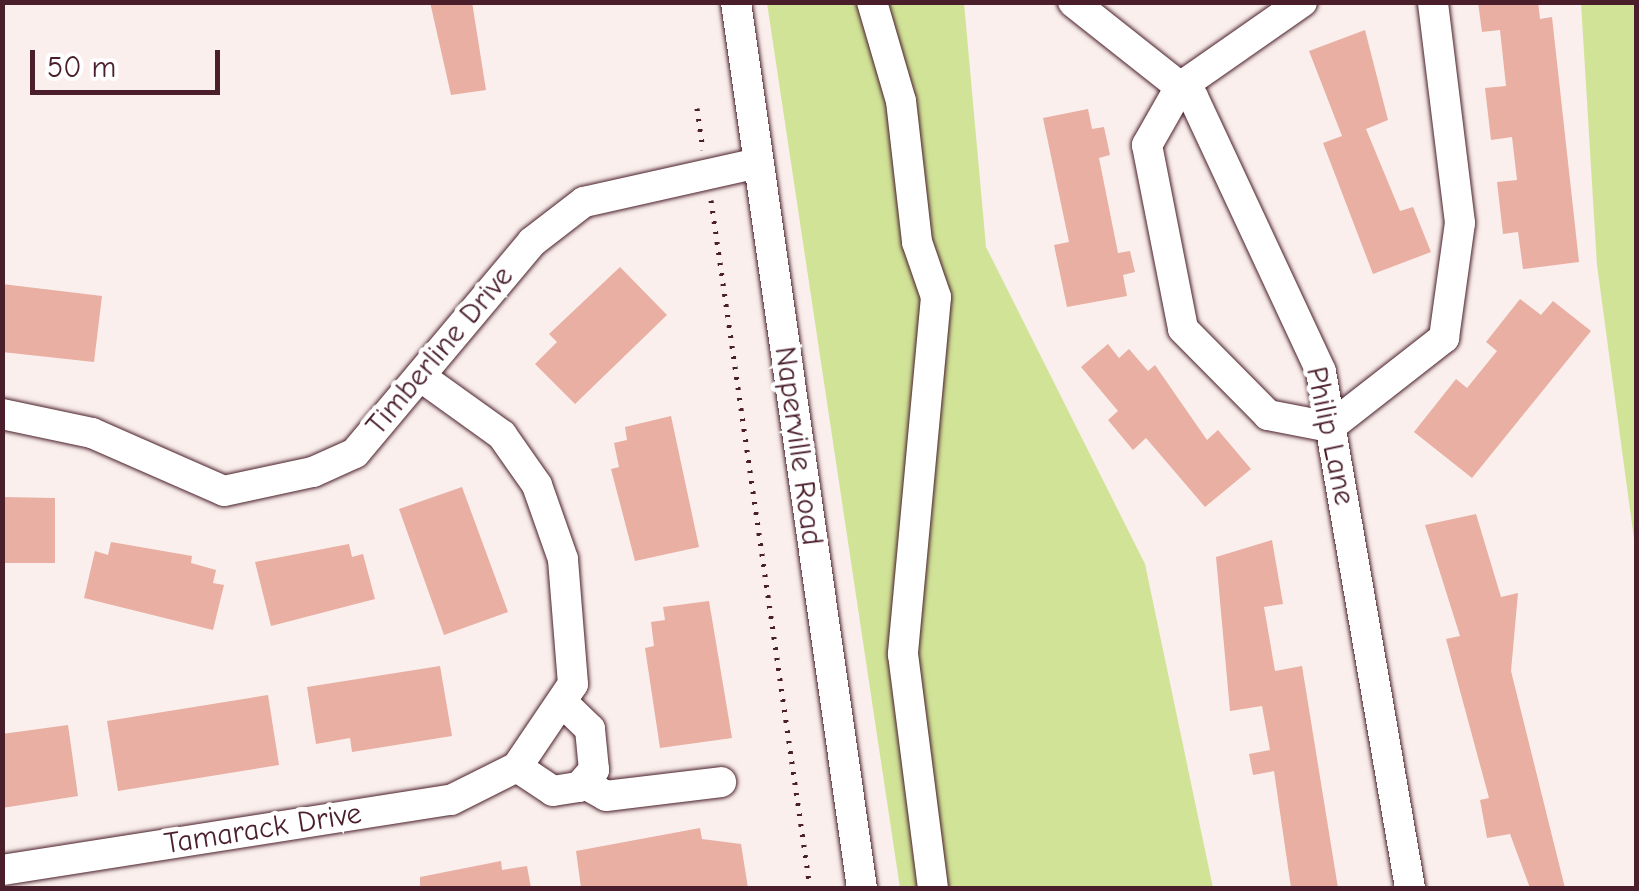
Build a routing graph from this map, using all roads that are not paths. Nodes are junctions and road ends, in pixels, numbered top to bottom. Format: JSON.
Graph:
{"nodes":[{"id":1,"x":736,"y":2,"type":"edge"},
{"id":2,"x":872,"y":2,"type":"edge"},
{"id":3,"x":1073,"y":2,"type":"edge"},
{"id":4,"x":1302,"y":2,"type":"edge"},
{"id":5,"x":1433,"y":2,"type":"edge"},
{"id":6,"x":1180,"y":87,"type":"junction"},
{"id":7,"x":758,"y":163,"type":"junction"},
{"id":8,"x":420,"y":376,"type":"junction"},
{"id":9,"x":2,"y":414,"type":"edge"},
{"id":10,"x":1330,"y":426,"type":"junction"},
{"id":11,"x":562,"y":703,"type":"junction"},
{"id":12,"x":517,"y":767,"type":"junction"},
{"id":13,"x":721,"y":782,"type":"dead end"},
{"id":14,"x":583,"y":783,"type":"junction"},
{"id":15,"x":2,"y":870,"type":"edge"},
{"id":16,"x":862,"y":888,"type":"edge"},
{"id":17,"x":933,"y":888,"type":"edge"},
{"id":18,"x":1410,"y":888,"type":"edge"}],
"edges":[{"from":1,"to":7,"type":"street","name":"Naperville Road"},
{"from":2,"to":17,"type":"street"},
{"from":3,"to":6,"type":"street","name":"Philip Lane"},
{"from":4,"to":6,"type":"street"},
{"from":5,"to":10,"type":"street"},
{"from":6,"to":10,"type":"street","name":"Philip Lane"},
{"from":6,"to":10,"type":"street"},
{"from":7,"to":8,"type":"street","name":"Timberline Drive"},
{"from":7,"to":16,"type":"street","name":"Naperville Road"},
{"from":8,"to":9,"type":"street","name":"Timberline Drive"},
{"from":8,"to":11,"type":"street","name":"Tamarack Drive"},
{"from":10,"to":18,"type":"street","name":"Philip Lane"},
{"from":11,"to":12,"type":"street","name":"Tamarack Drive"},
{"from":11,"to":14,"type":"street"},
{"from":12,"to":14,"type":"street"},
{"from":12,"to":15,"type":"street","name":"Tamarack Drive"},
{"from":13,"to":14,"type":"street"}]}
